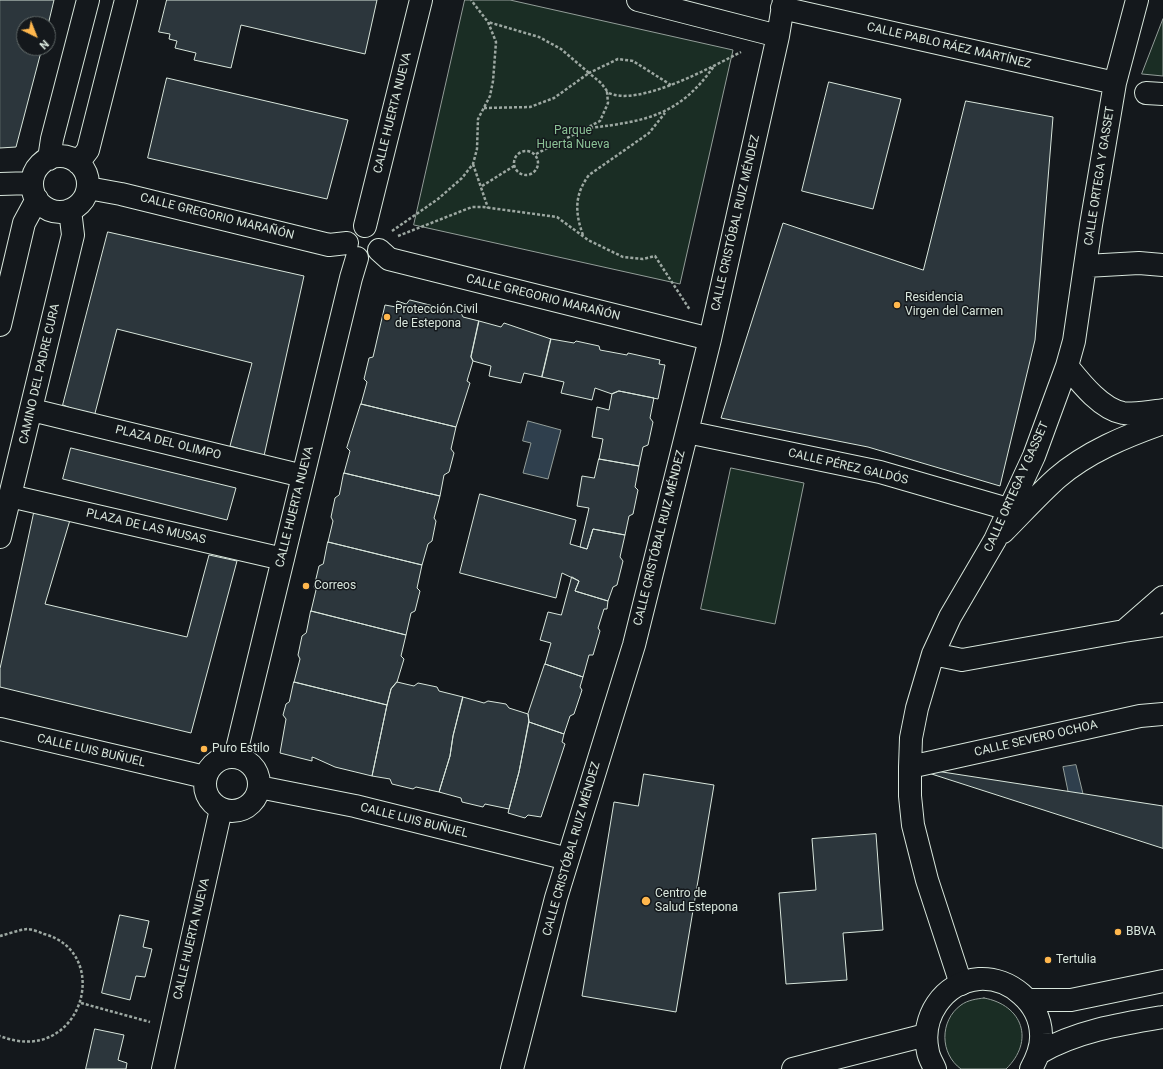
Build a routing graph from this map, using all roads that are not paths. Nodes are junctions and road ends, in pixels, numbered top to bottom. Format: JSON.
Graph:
{"nodes":[{"id":1,"x":88,"y":0,"type":"edge"},
{"id":2,"x":126,"y":0,"type":"edge"},
{"id":3,"x":421,"y":0,"type":"edge"},
{"id":4,"x":638,"y":0,"type":"edge"},
{"id":5,"x":1137,"y":0,"type":"edge"},
{"id":6,"x":783,"y":4,"type":"edge"},
{"id":7,"x":778,"y":36,"type":"junction"},
{"id":8,"x":1115,"y":83,"type":"junction"},
{"id":9,"x":49,"y":159,"type":"junction"},
{"id":10,"x":78,"y":163,"type":"junction"},
{"id":11,"x":0,"y":184,"type":"edge"},
{"id":12,"x":88,"y":188,"type":"junction"},
{"id":13,"x":34,"y":191,"type":"junction"},
{"id":14,"x":70,"y":210,"type":"junction"},
{"id":15,"x":375,"y":238,"type":"junction"},
{"id":16,"x":352,"y":251,"type":"junction"},
{"id":17,"x":1163,"y":265,"type":"edge"},
{"id":18,"x":1086,"y":266,"type":"junction"},
{"id":19,"x":0,"y":325,"type":"edge"},
{"id":20,"x":710,"y":339,"type":"junction"},
{"id":21,"x":1066,"y":366,"type":"junction"},
{"id":22,"x":32,"y":410,"type":"junction"},
{"id":23,"x":1163,"y":410,"type":"edge"},
{"id":24,"x":1163,"y":423,"type":"edge"},
{"id":25,"x":687,"y":432,"type":"junction"},
{"id":26,"x":303,"y":476,"type":"junction"},
{"id":27,"x":10,"y":496,"type":"junction"},
{"id":28,"x":1008,"y":509,"type":"junction"},
{"id":29,"x":0,"y":537,"type":"edge"},
{"id":30,"x":995,"y":540,"type":"junction"},
{"id":31,"x":283,"y":558,"type":"junction"},
{"id":32,"x":1163,"y":597,"type":"edge"},
{"id":33,"x":1163,"y":625,"type":"edge"},
{"id":34,"x":1124,"y":631,"type":"junction"},
{"id":35,"x":933,"y":654,"type":"junction"},
{"id":36,"x":1163,"y":714,"type":"edge"},
{"id":37,"x":0,"y":729,"type":"edge"},
{"id":38,"x":235,"y":757,"type":"junction"},
{"id":39,"x":910,"y":767,"type":"junction"},
{"id":40,"x":205,"y":777,"type":"junction"},
{"id":41,"x":259,"y":786,"type":"junction"},
{"id":42,"x":221,"y":809,"type":"junction"},
{"id":43,"x":568,"y":859,"type":"junction"},
{"id":44,"x":1163,"y":981,"type":"edge"},
{"id":45,"x":961,"y":984,"type":"junction"},
{"id":46,"x":1028,"y":1000,"type":"junction"},
{"id":47,"x":1163,"y":1017,"type":"edge"},
{"id":48,"x":926,"y":1035,"type":"junction"},
{"id":49,"x":1035,"y":1061,"type":"edge"},
{"id":50,"x":163,"y":1069,"type":"edge"},
{"id":51,"x":512,"y":1069,"type":"edge"},
{"id":52,"x":794,"y":1069,"type":"edge"},
{"id":53,"x":935,"y":1069,"type":"edge"}],
"edges":[{"from":1,"to":9,"type":"street"},
{"from":2,"to":10,"type":"street"},
{"from":3,"to":15,"type":"street","name":"CALLE HUERTA NUEVA"},
{"from":4,"to":7,"type":"street"},
{"from":5,"to":8,"type":"street","name":"CALLE ORTEGA Y GASSET"},
{"from":6,"to":7,"type":"street","name":"CALLE CRISTÓBAL RUIZ MÉNDEZ"},
{"from":6,"to":8,"type":"street","name":"CALLE PABLO RÁEZ MARTÍNEZ"},
{"from":7,"to":20,"type":"street","name":"CALLE CRISTÓBAL RUIZ MÉNDEZ"},
{"from":8,"to":18,"type":"street","name":"CALLE ORTEGA Y GASSET"},
{"from":9,"to":10,"type":"street"},
{"from":9,"to":13,"type":"street"},
{"from":10,"to":12,"type":"street"},
{"from":11,"to":13,"type":"street"},
{"from":12,"to":14,"type":"street"},
{"from":12,"to":16,"type":"street","name":"CALLE GREGORIO MARAÑÓN"},
{"from":13,"to":14,"type":"street"},
{"from":13,"to":19,"type":"street"},
{"from":14,"to":22,"type":"street","name":"CAMINO DEL PADRE CURA"},
{"from":15,"to":16,"type":"street","name":"CALLE GREGORIO MARAÑÓN"},
{"from":15,"to":16,"type":"street","name":"CALLE HUERTA NUEVA"},
{"from":15,"to":20,"type":"street","name":"CALLE GREGORIO MARAÑÓN"},
{"from":16,"to":26,"type":"street","name":"CALLE HUERTA NUEVA"},
{"from":17,"to":18,"type":"street"},
{"from":18,"to":21,"type":"street","name":"CALLE ORTEGA Y GASSET"},
{"from":20,"to":25,"type":"street","name":"CALLE CRISTÓBAL RUIZ MÉNDEZ"},
{"from":21,"to":23,"type":"street"},
{"from":21,"to":28,"type":"street","name":"CALLE ORTEGA Y GASSET"},
{"from":22,"to":26,"type":"street","name":"PLAZA DEL OLIMPO"},
{"from":22,"to":27,"type":"street","name":"CAMINO DEL PADRE CURA"},
{"from":24,"to":30,"type":"street"},
{"from":25,"to":28,"type":"street","name":"CALLE PÉREZ GALDÓS"},
{"from":25,"to":43,"type":"street","name":"CALLE CRISTÓBAL RUIZ MÉNDEZ"},
{"from":26,"to":31,"type":"street","name":"CALLE HUERTA NUEVA"},
{"from":27,"to":29,"type":"street","name":"CAMINO DEL PADRE CURA"},
{"from":27,"to":31,"type":"street","name":"PLAZA DE LAS MUSAS"},
{"from":28,"to":30,"type":"street","name":"CALLE ORTEGA Y GASSET"},
{"from":30,"to":35,"type":"street","name":"CALLE ORTEGA Y GASSET"},
{"from":31,"to":38,"type":"street","name":"CALLE HUERTA NUEVA"},
{"from":32,"to":34,"type":"street"},
{"from":33,"to":34,"type":"street"},
{"from":34,"to":35,"type":"street"},
{"from":35,"to":39,"type":"street","name":"CALLE ORTEGA Y GASSET"},
{"from":36,"to":39,"type":"street","name":"CALLE SEVERO OCHOA"},
{"from":37,"to":40,"type":"street","name":"CALLE LUIS BUÑUEL"},
{"from":38,"to":40,"type":"street"},
{"from":38,"to":41,"type":"street"},
{"from":39,"to":45,"type":"street","name":"CALLE ORTEGA Y GASSET"},
{"from":40,"to":42,"type":"street"},
{"from":41,"to":42,"type":"street"},
{"from":41,"to":43,"type":"street","name":"CALLE LUIS BUÑUEL"},
{"from":42,"to":50,"type":"street","name":"CALLE HUERTA NUEVA"},
{"from":43,"to":51,"type":"street","name":"CALLE CRISTÓBAL RUIZ MÉNDEZ"},
{"from":44,"to":46,"type":"street"},
{"from":45,"to":46,"type":"street"},
{"from":45,"to":48,"type":"street"},
{"from":46,"to":49,"type":"street"},
{"from":47,"to":49,"type":"street"},
{"from":48,"to":52,"type":"street"},
{"from":48,"to":53,"type":"street"}]}
